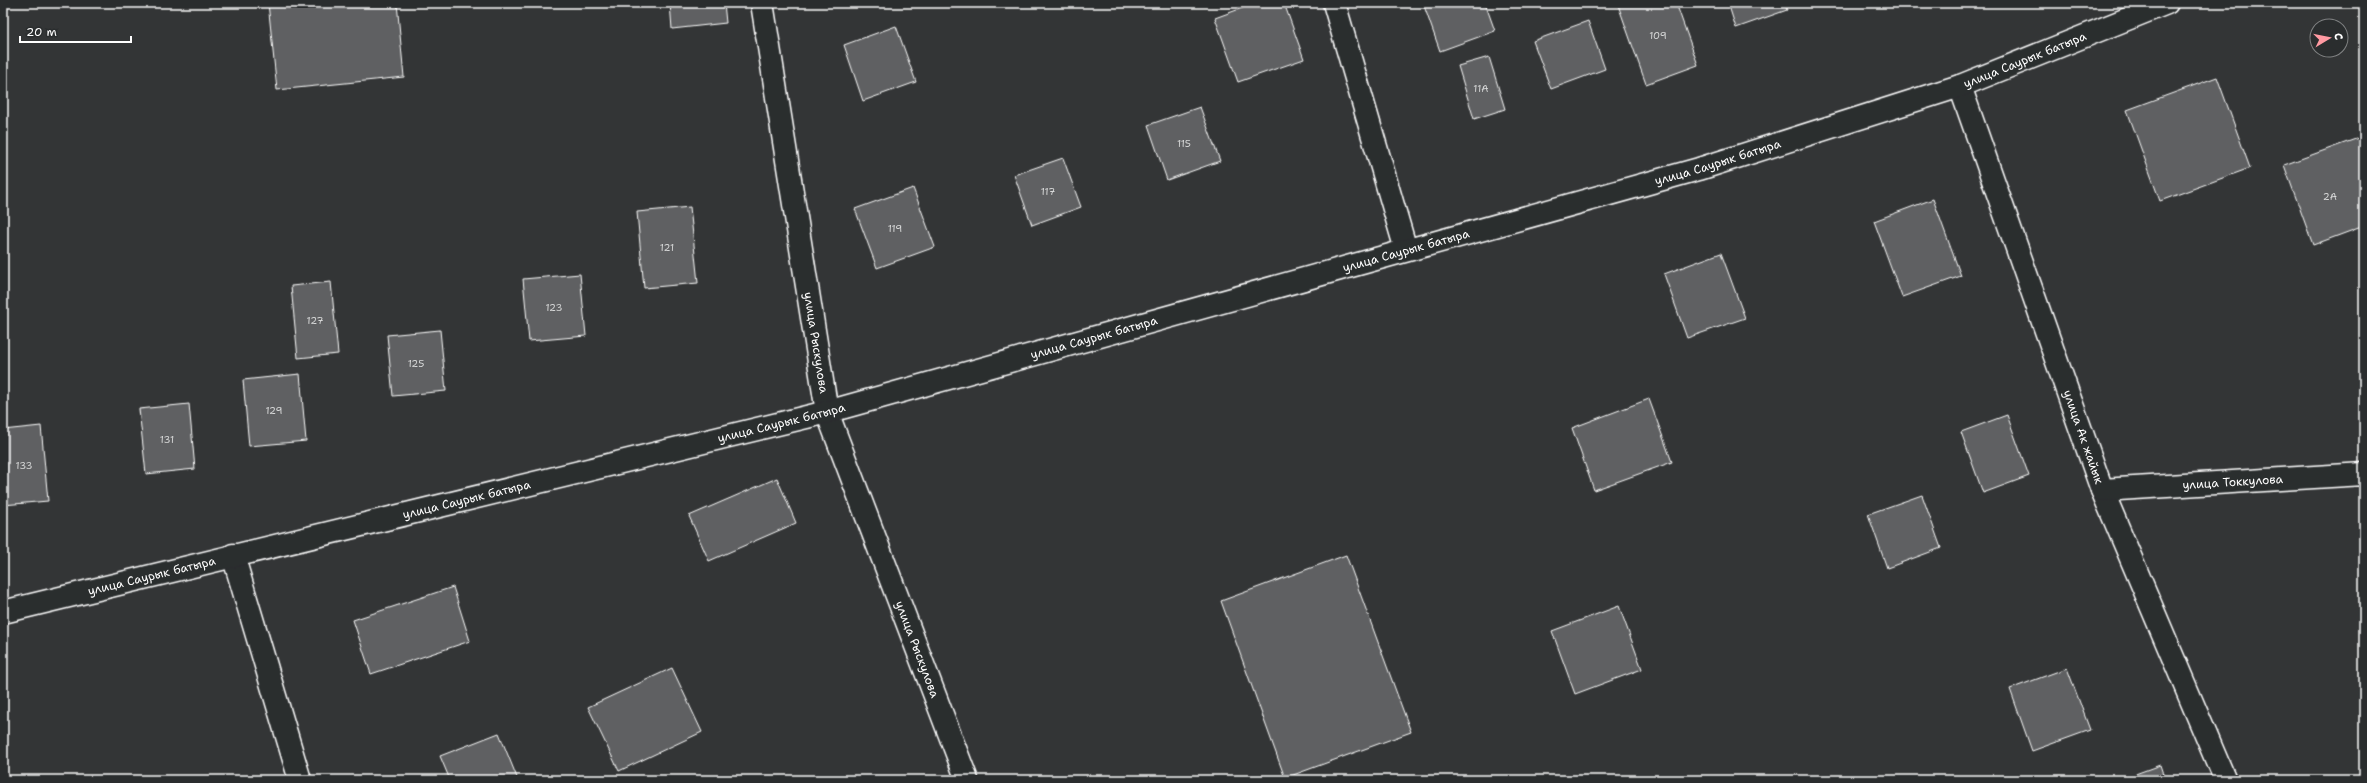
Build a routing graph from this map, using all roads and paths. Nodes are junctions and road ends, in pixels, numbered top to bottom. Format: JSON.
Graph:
{"nodes":[{"id":1,"x":762,"y":3,"type":"edge"},
{"id":2,"x":1334,"y":3,"type":"edge"},
{"id":3,"x":2167,"y":3,"type":"edge"},
{"id":4,"x":1960,"y":86,"type":"junction"},
{"id":5,"x":1406,"y":250,"type":"junction"},
{"id":6,"x":827,"y":412,"type":"junction"},
{"id":7,"x":2364,"y":474,"type":"edge"},
{"id":8,"x":2102,"y":490,"type":"junction"},
{"id":9,"x":233,"y":555,"type":"junction"},
{"id":10,"x":3,"y":612,"type":"edge"},
{"id":11,"x":300,"y":780,"type":"edge"},
{"id":12,"x":967,"y":780,"type":"edge"},
{"id":13,"x":2226,"y":780,"type":"edge"}],
"edges":[{"from":1,"to":6,"type":"street","name":"улица Рыскулова"},
{"from":2,"to":5,"type":"street"},
{"from":3,"to":4,"type":"street","name":"улица Саурык батыра"},
{"from":4,"to":5,"type":"street","name":"улица Саурык батыра"},
{"from":4,"to":8,"type":"street","name":"улица Ак жайык"},
{"from":5,"to":6,"type":"street","name":"улица Саурык батыра"},
{"from":6,"to":9,"type":"street","name":"улица Саурык батыра"},
{"from":6,"to":12,"type":"street","name":"улица Рыскулова"},
{"from":7,"to":8,"type":"street","name":"улица Токкулова"},
{"from":8,"to":13,"type":"street","name":"улица Ак жайык"},
{"from":9,"to":10,"type":"street","name":"улица Саурык батыра"},
{"from":9,"to":11,"type":"street"}]}
